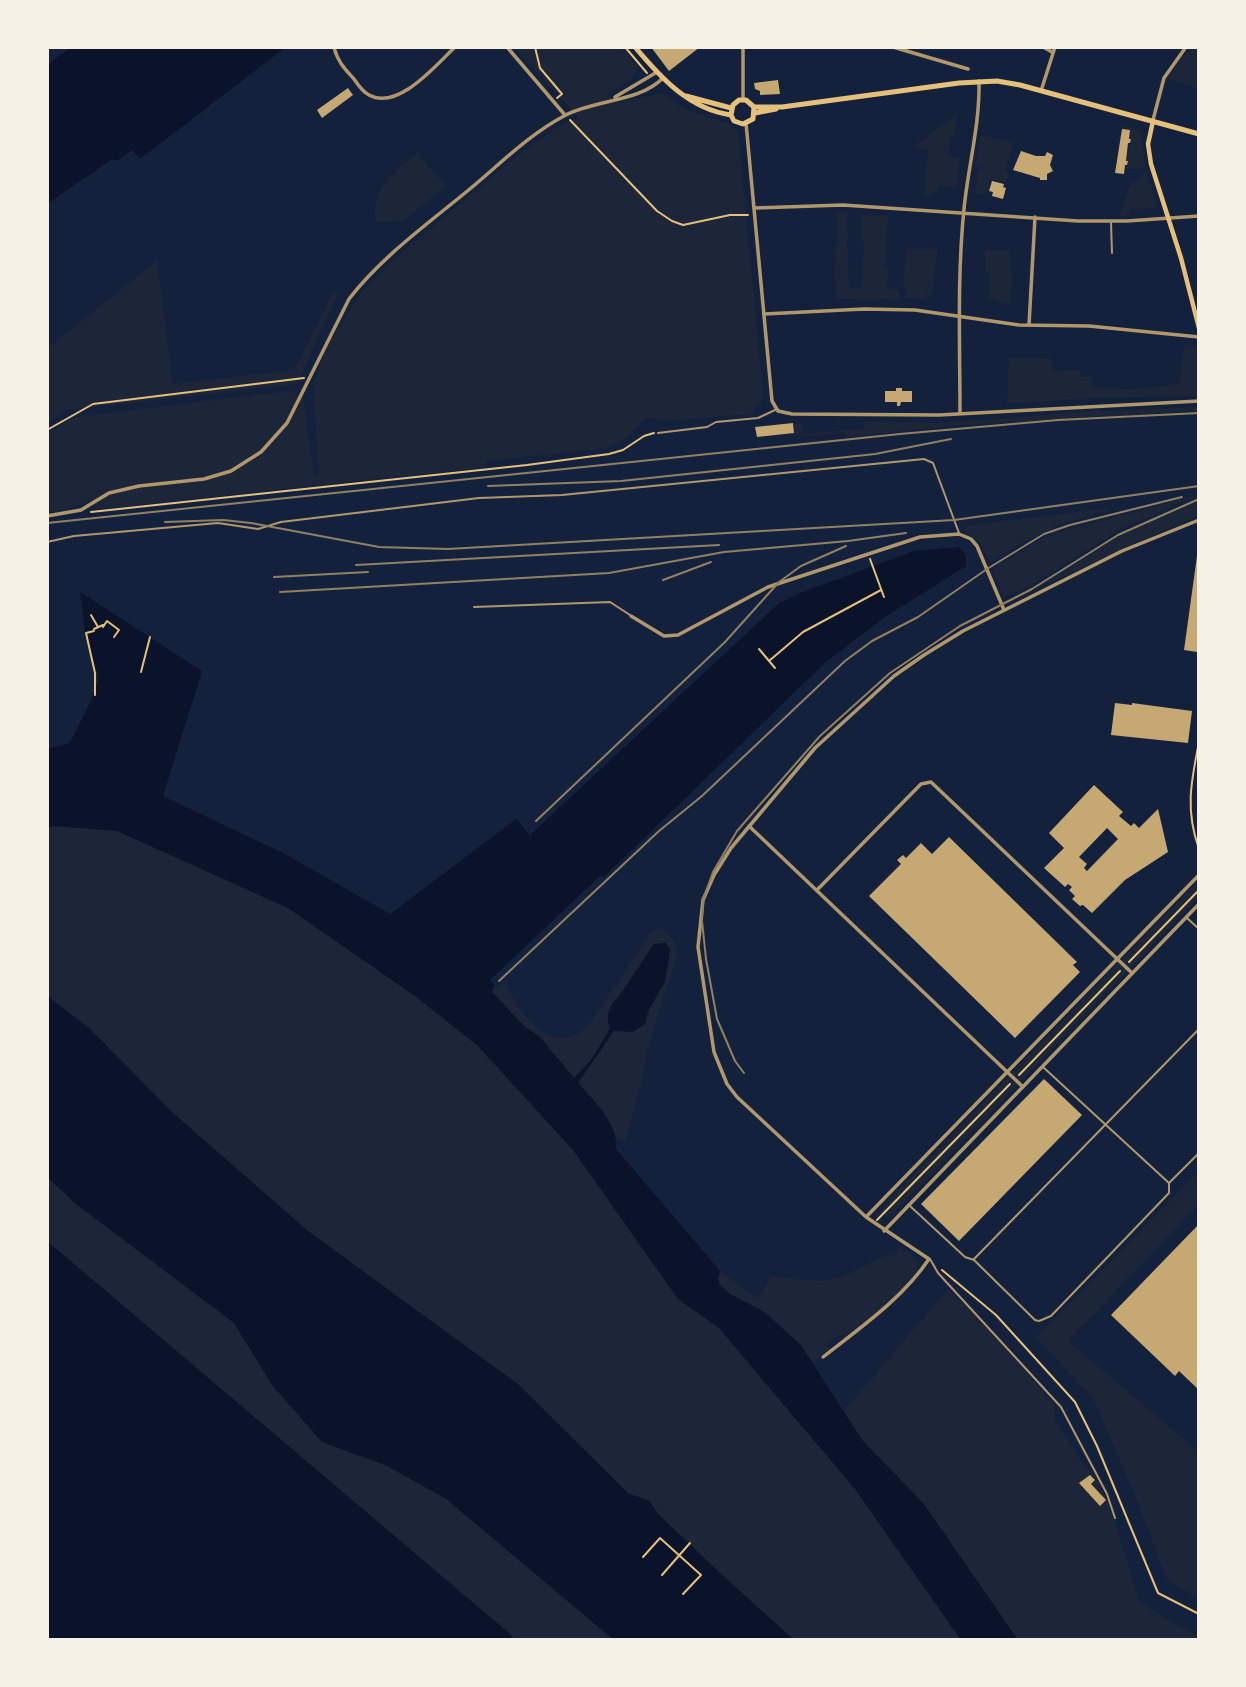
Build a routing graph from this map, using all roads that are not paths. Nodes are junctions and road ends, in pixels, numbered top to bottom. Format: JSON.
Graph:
{"nodes":[{"id":1,"x":334,"y":47,"type":"edge"},
{"id":2,"x":455,"y":47,"type":"edge"},
{"id":3,"x":507,"y":47,"type":"edge"},
{"id":4,"x":635,"y":47,"type":"edge"},
{"id":5,"x":743,"y":47,"type":"edge"},
{"id":6,"x":893,"y":47,"type":"edge"},
{"id":7,"x":1043,"y":47,"type":"edge"},
{"id":8,"x":1186,"y":47,"type":"edge"},
{"id":9,"x":1053,"y":50,"type":"edge"},
{"id":10,"x":968,"y":69,"type":"dead end"},
{"id":11,"x":657,"y":72,"type":"junction"},
{"id":12,"x":663,"y":78,"type":"junction"},
{"id":13,"x":979,"y":82,"type":"junction"},
{"id":14,"x":1041,"y":91,"type":"junction"},
{"id":15,"x":680,"y":93,"type":"junction"},
{"id":16,"x":610,"y":99,"type":"junction"},
{"id":17,"x":743,"y":99,"type":"junction"},
{"id":18,"x":731,"y":108,"type":"junction"},
{"id":19,"x":755,"y":110,"type":"junction"},
{"id":20,"x":565,"y":115,"type":"junction"},
{"id":21,"x":731,"y":115,"type":"junction"},
{"id":22,"x":1153,"y":121,"type":"junction"},
{"id":23,"x":747,"y":124,"type":"junction"},
{"id":24,"x":1199,"y":134,"type":"edge"},
{"id":25,"x":755,"y":208,"type":"junction"},
{"id":26,"x":964,"y":211,"type":"junction"},
{"id":27,"x":1199,"y":216,"type":"edge"},
{"id":28,"x":1035,"y":217,"type":"junction"},
{"id":29,"x":1168,"y":218,"type":"junction"},
{"id":30,"x":1111,"y":221,"type":"junction"},
{"id":31,"x":1112,"y":253,"type":"dead end"},
{"id":32,"x":764,"y":314,"type":"junction"},
{"id":33,"x":960,"y":316,"type":"junction"},
{"id":34,"x":1029,"y":325,"type":"junction"},
{"id":35,"x":1199,"y":328,"type":"edge"},
{"id":36,"x":1199,"y":337,"type":"edge"},
{"id":37,"x":1199,"y":401,"type":"edge"},
{"id":38,"x":776,"y":409,"type":"junction"},
{"id":39,"x":960,"y":414,"type":"junction"},
{"id":40,"x":658,"y":433,"type":"road end"},
{"id":41,"x":47,"y":516,"type":"edge"},
{"id":42,"x":1199,"y":520,"type":"edge"},
{"id":43,"x":960,"y":534,"type":"junction"},
{"id":44,"x":47,"y":542,"type":"edge"},
{"id":45,"x":474,"y":607,"type":"dead end"},
{"id":46,"x":1004,"y":610,"type":"junction"},
{"id":47,"x":631,"y":616,"type":"joint"},
{"id":48,"x":749,"y":826,"type":"junction"},
{"id":49,"x":1199,"y":875,"type":"edge"},
{"id":50,"x":817,"y":890,"type":"junction"},
{"id":51,"x":1199,"y":904,"type":"edge"},
{"id":52,"x":1186,"y":917,"type":"junction"},
{"id":53,"x":1199,"y":929,"type":"edge"},
{"id":54,"x":1117,"y":959,"type":"junction"},
{"id":55,"x":1132,"y":973,"type":"junction"},
{"id":56,"x":1199,"y":1029,"type":"edge"},
{"id":57,"x":1042,"y":1067,"type":"junction"},
{"id":58,"x":1007,"y":1072,"type":"junction"},
{"id":59,"x":1023,"y":1087,"type":"junction"},
{"id":60,"x":1105,"y":1126,"type":"junction"},
{"id":61,"x":1199,"y":1153,"type":"edge"},
{"id":62,"x":1169,"y":1183,"type":"junction"},
{"id":63,"x":910,"y":1205,"type":"junction"},
{"id":64,"x":866,"y":1217,"type":"junction"},
{"id":65,"x":884,"y":1231,"type":"junction"},
{"id":66,"x":929,"y":1259,"type":"junction"},
{"id":67,"x":974,"y":1260,"type":"junction"},
{"id":68,"x":824,"y":1357,"type":"dead end"},
{"id":69,"x":1115,"y":1518,"type":"dead end"}],
"edges":[{"from":1,"to":2,"type":"street"},
{"from":3,"to":20,"type":"street"},
{"from":4,"to":11,"type":"main road"},
{"from":5,"to":17,"type":"street"},
{"from":6,"to":10,"type":"street"},
{"from":7,"to":9,"type":"street"},
{"from":8,"to":22,"type":"street"},
{"from":9,"to":14,"type":"street"},
{"from":11,"to":12,"type":"main road"},
{"from":11,"to":16,"type":"street"},
{"from":12,"to":15,"type":"main road"},
{"from":12,"to":16,"type":"street"},
{"from":13,"to":14,"type":"main road"},
{"from":13,"to":19,"type":"main road"},
{"from":13,"to":26,"type":"street"},
{"from":14,"to":22,"type":"main road"},
{"from":15,"to":18,"type":"main road"},
{"from":15,"to":21,"type":"main road"},
{"from":16,"to":20,"type":"street"},
{"from":17,"to":18,"type":"main road"},
{"from":17,"to":19,"type":"main road"},
{"from":18,"to":21,"type":"main road"},
{"from":19,"to":23,"type":"main road"},
{"from":20,"to":41,"type":"street"},
{"from":21,"to":23,"type":"main road"},
{"from":22,"to":24,"type":"main road"},
{"from":22,"to":29,"type":"main road"},
{"from":23,"to":25,"type":"street"},
{"from":25,"to":26,"type":"street"},
{"from":25,"to":32,"type":"street"},
{"from":26,"to":28,"type":"street"},
{"from":26,"to":33,"type":"street"},
{"from":27,"to":29,"type":"street"},
{"from":28,"to":30,"type":"street"},
{"from":28,"to":34,"type":"street"},
{"from":29,"to":30,"type":"street"},
{"from":29,"to":35,"type":"main road"},
{"from":30,"to":31,"type":"lane"},
{"from":32,"to":33,"type":"street"},
{"from":32,"to":38,"type":"street"},
{"from":33,"to":34,"type":"street"},
{"from":33,"to":39,"type":"street"},
{"from":34,"to":36,"type":"street"},
{"from":37,"to":39,"type":"street"},
{"from":38,"to":39,"type":"street"},
{"from":38,"to":40,"type":"lane"},
{"from":42,"to":46,"type":"street"},
{"from":43,"to":44,"type":"lane"},
{"from":43,"to":46,"type":"street"},
{"from":43,"to":47,"type":"street"},
{"from":45,"to":47,"type":"lane"},
{"from":46,"to":48,"type":"street"},
{"from":48,"to":50,"type":"street"},
{"from":48,"to":64,"type":"street"},
{"from":49,"to":54,"type":"street"},
{"from":50,"to":54,"type":"street"},
{"from":50,"to":58,"type":"street"},
{"from":51,"to":52,"type":"street"},
{"from":52,"to":53,"type":"lane"},
{"from":52,"to":55,"type":"street"},
{"from":54,"to":55,"type":"street"},
{"from":54,"to":58,"type":"street"},
{"from":55,"to":57,"type":"street"},
{"from":56,"to":60,"type":"lane"},
{"from":57,"to":59,"type":"street"},
{"from":57,"to":60,"type":"lane"},
{"from":58,"to":59,"type":"street"},
{"from":58,"to":64,"type":"street"},
{"from":59,"to":63,"type":"street"},
{"from":60,"to":62,"type":"lane"},
{"from":60,"to":67,"type":"lane"},
{"from":61,"to":62,"type":"lane"},
{"from":62,"to":67,"type":"lane"},
{"from":63,"to":65,"type":"street"},
{"from":63,"to":67,"type":"lane"},
{"from":64,"to":65,"type":"street"},
{"from":65,"to":66,"type":"street"},
{"from":66,"to":68,"type":"street"},
{"from":66,"to":69,"type":"lane"}]}
